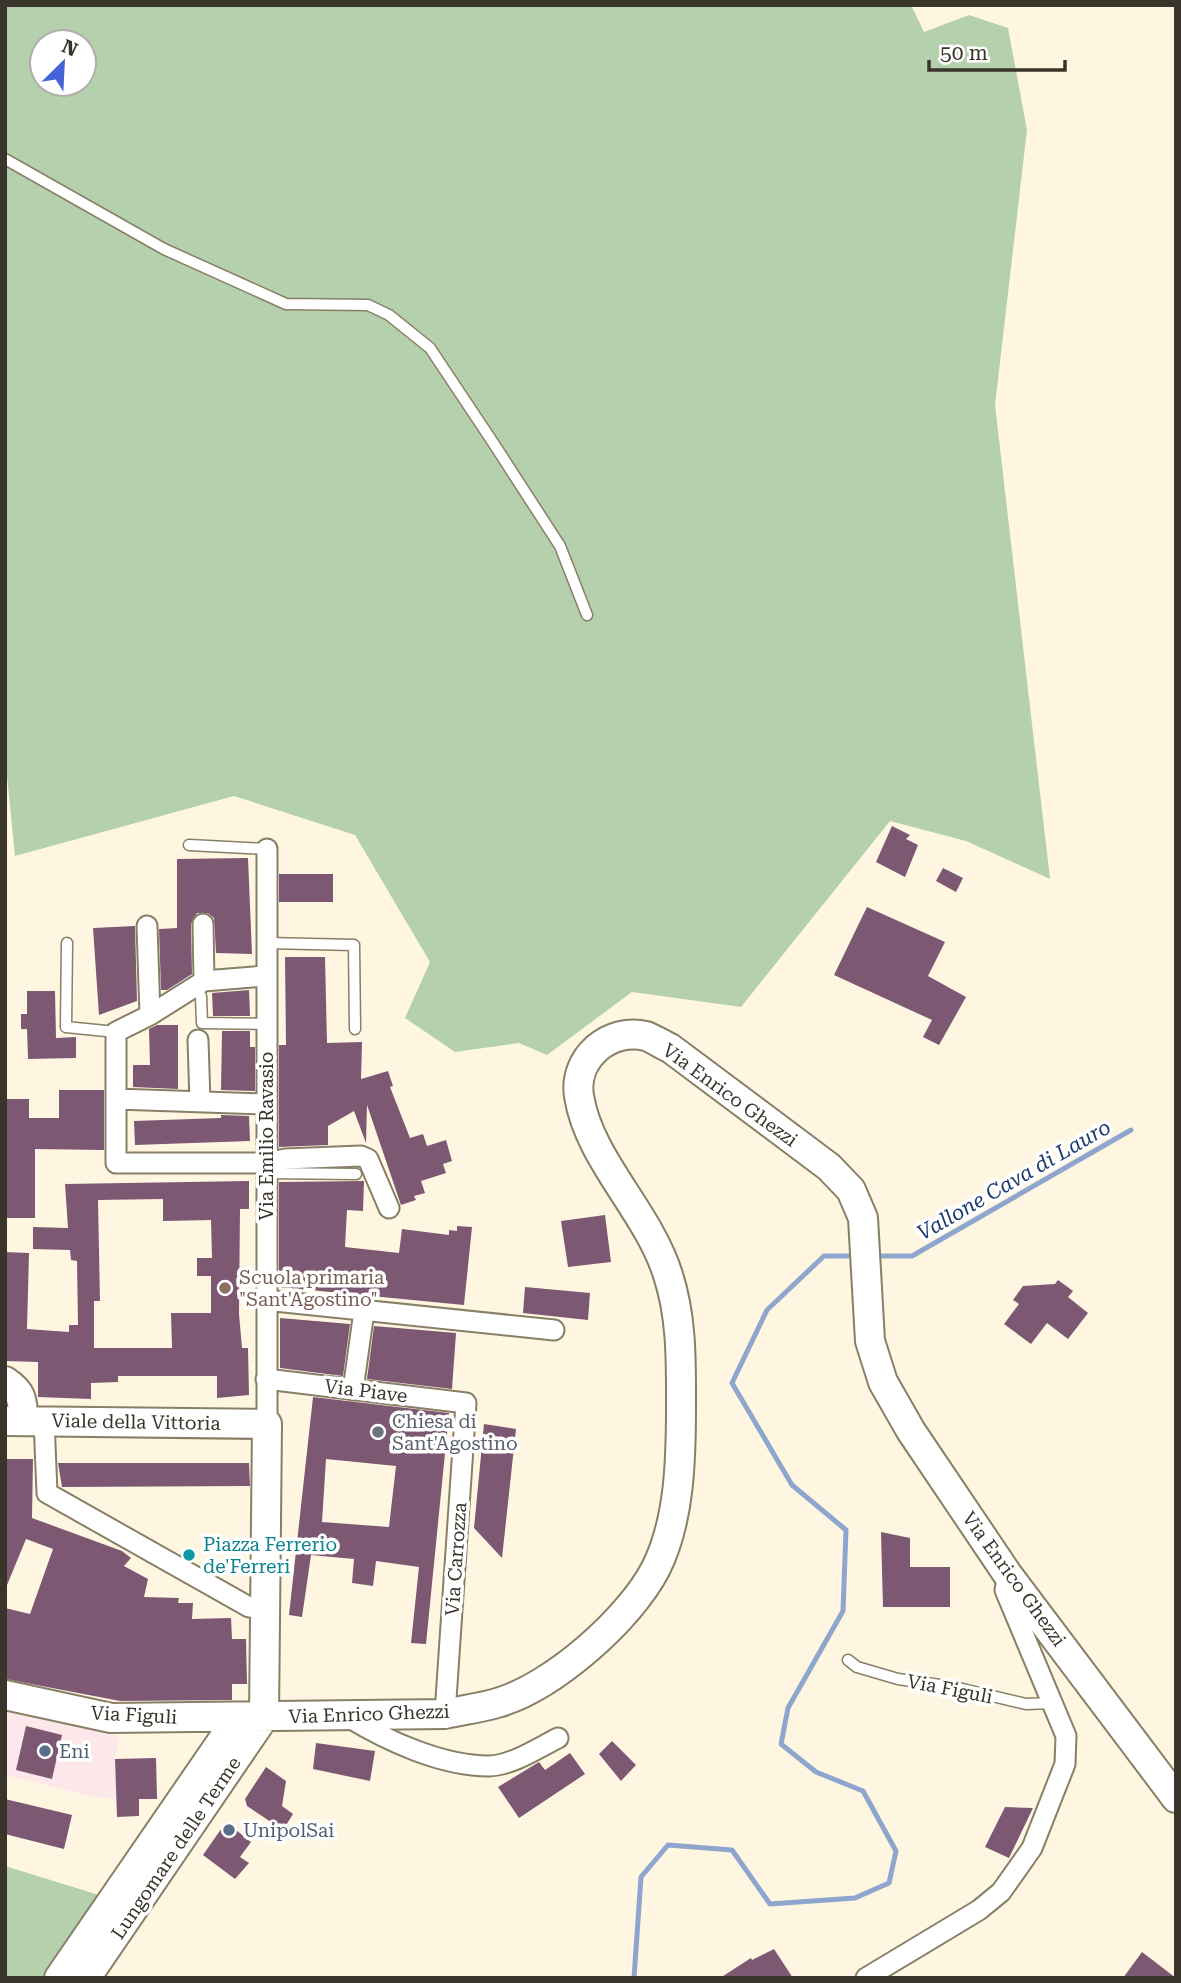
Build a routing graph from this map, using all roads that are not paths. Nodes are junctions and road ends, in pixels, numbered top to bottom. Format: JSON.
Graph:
{"nodes":[{"id":1,"x":5,"y":159,"type":"edge"},
{"id":2,"x":587,"y":615,"type":"dead end"},
{"id":3,"x":189,"y":845,"type":"dead end"},
{"id":4,"x":267,"y":849,"type":"joint"},
{"id":5,"x":203,"y":924,"type":"dead end"},
{"id":6,"x":147,"y":926,"type":"dead end"},
{"id":7,"x":66,"y":943,"type":"dead end"},
{"id":8,"x":267,"y":943,"type":"junction"},
{"id":9,"x":265,"y":976,"type":"junction"},
{"id":10,"x":202,"y":989,"type":"junction"},
{"id":11,"x":150,"y":1015,"type":"junction"},
{"id":12,"x":266,"y":1024,"type":"junction"},
{"id":13,"x":355,"y":1029,"type":"dead end"},
{"id":14,"x":116,"y":1032,"type":"junction"},
{"id":15,"x":198,"y":1040,"type":"dead end"},
{"id":16,"x":116,"y":1099,"type":"junction"},
{"id":17,"x":200,"y":1102,"type":"junction"},
{"id":18,"x":266,"y":1104,"type":"junction"},
{"id":19,"x":266,"y":1168,"type":"junction"},
{"id":20,"x":356,"y":1174,"type":"dead end"},
{"id":21,"x":389,"y":1208,"type":"dead end"},
{"id":22,"x":265,"y":1300,"type":"junction"},
{"id":23,"x":363,"y":1311,"type":"junction"},
{"id":24,"x":554,"y":1330,"type":"dead end"},
{"id":25,"x":266,"y":1380,"type":"junction"},
{"id":26,"x":5,"y":1381,"type":"edge"},
{"id":27,"x":353,"y":1390,"type":"junction"},
{"id":28,"x":466,"y":1403,"type":"joint"},
{"id":29,"x":24,"y":1420,"type":"edge"},
{"id":30,"x":267,"y":1424,"type":"junction"},
{"id":31,"x":1008,"y":1575,"type":"junction"},
{"id":32,"x":267,"y":1608,"type":"junction"},
{"id":33,"x":848,"y":1660,"type":"dead end"},
{"id":34,"x":5,"y":1695,"type":"edge"},
{"id":35,"x":1054,"y":1703,"type":"junction"},
{"id":36,"x":445,"y":1714,"type":"junction"},
{"id":37,"x":348,"y":1717,"type":"junction"},
{"id":38,"x":251,"y":1718,"type":"junction"},
{"id":39,"x":558,"y":1738,"type":"dead end"},
{"id":40,"x":1176,"y":1798,"type":"edge"},
{"id":41,"x":59,"y":1978,"type":"edge"},
{"id":42,"x":86,"y":1978,"type":"edge"},
{"id":43,"x":866,"y":1978,"type":"edge"}],
"edges":[{"from":1,"to":2,"type":"lane"},
{"from":3,"to":4,"type":"lane"},
{"from":4,"to":8,"type":"street","name":"Via Emilio Ravasio"},
{"from":5,"to":10,"type":"street"},
{"from":6,"to":11,"type":"street"},
{"from":7,"to":14,"type":"lane"},
{"from":8,"to":9,"type":"street","name":"Via Emilio Ravasio"},
{"from":8,"to":13,"type":"lane"},
{"from":9,"to":10,"type":"street"},
{"from":9,"to":12,"type":"street","name":"Via Emilio Ravasio"},
{"from":10,"to":11,"type":"street"},
{"from":10,"to":12,"type":"lane"},
{"from":11,"to":14,"type":"street"},
{"from":12,"to":18,"type":"street","name":"Via Emilio Ravasio"},
{"from":14,"to":16,"type":"street"},
{"from":15,"to":17,"type":"street"},
{"from":16,"to":17,"type":"street"},
{"from":16,"to":19,"type":"street"},
{"from":17,"to":18,"type":"street"},
{"from":18,"to":19,"type":"street","name":"Via Emilio Ravasio"},
{"from":19,"to":20,"type":"lane"},
{"from":19,"to":21,"type":"street"},
{"from":19,"to":22,"type":"street","name":"Via Emilio Ravasio"},
{"from":22,"to":23,"type":"street"},
{"from":22,"to":25,"type":"street","name":"Via Emilio Ravasio"},
{"from":23,"to":24,"type":"street"},
{"from":23,"to":27,"type":"street"},
{"from":25,"to":27,"type":"street","name":"Via Piave"},
{"from":25,"to":30,"type":"street","name":"Via Emilio Ravasio"},
{"from":26,"to":29,"type":"street"},
{"from":27,"to":28,"type":"street","name":"Via Piave"},
{"from":28,"to":36,"type":"street","name":"Via Carrozza"},
{"from":29,"to":30,"type":"street","name":"Viale della Vittoria"},
{"from":29,"to":32,"type":"street"},
{"from":30,"to":32,"type":"street"},
{"from":31,"to":35,"type":"street"},
{"from":31,"to":36,"type":"street","name":"Via Enrico Ghezzi"},
{"from":31,"to":40,"type":"street","name":"Via Enrico Ghezzi"},
{"from":32,"to":38,"type":"street"},
{"from":33,"to":35,"type":"lane","name":"Via Figuli"},
{"from":34,"to":38,"type":"street","name":"Via Figuli"},
{"from":35,"to":43,"type":"street"},
{"from":36,"to":37,"type":"street","name":"Via Enrico Ghezzi"},
{"from":37,"to":38,"type":"street","name":"Via Enrico Ghezzi"},
{"from":37,"to":39,"type":"street"},
{"from":38,"to":41,"type":"street","name":"Lungomare delle Terme"},
{"from":38,"to":42,"type":"street","name":"Lungomare delle Terme"}]}
